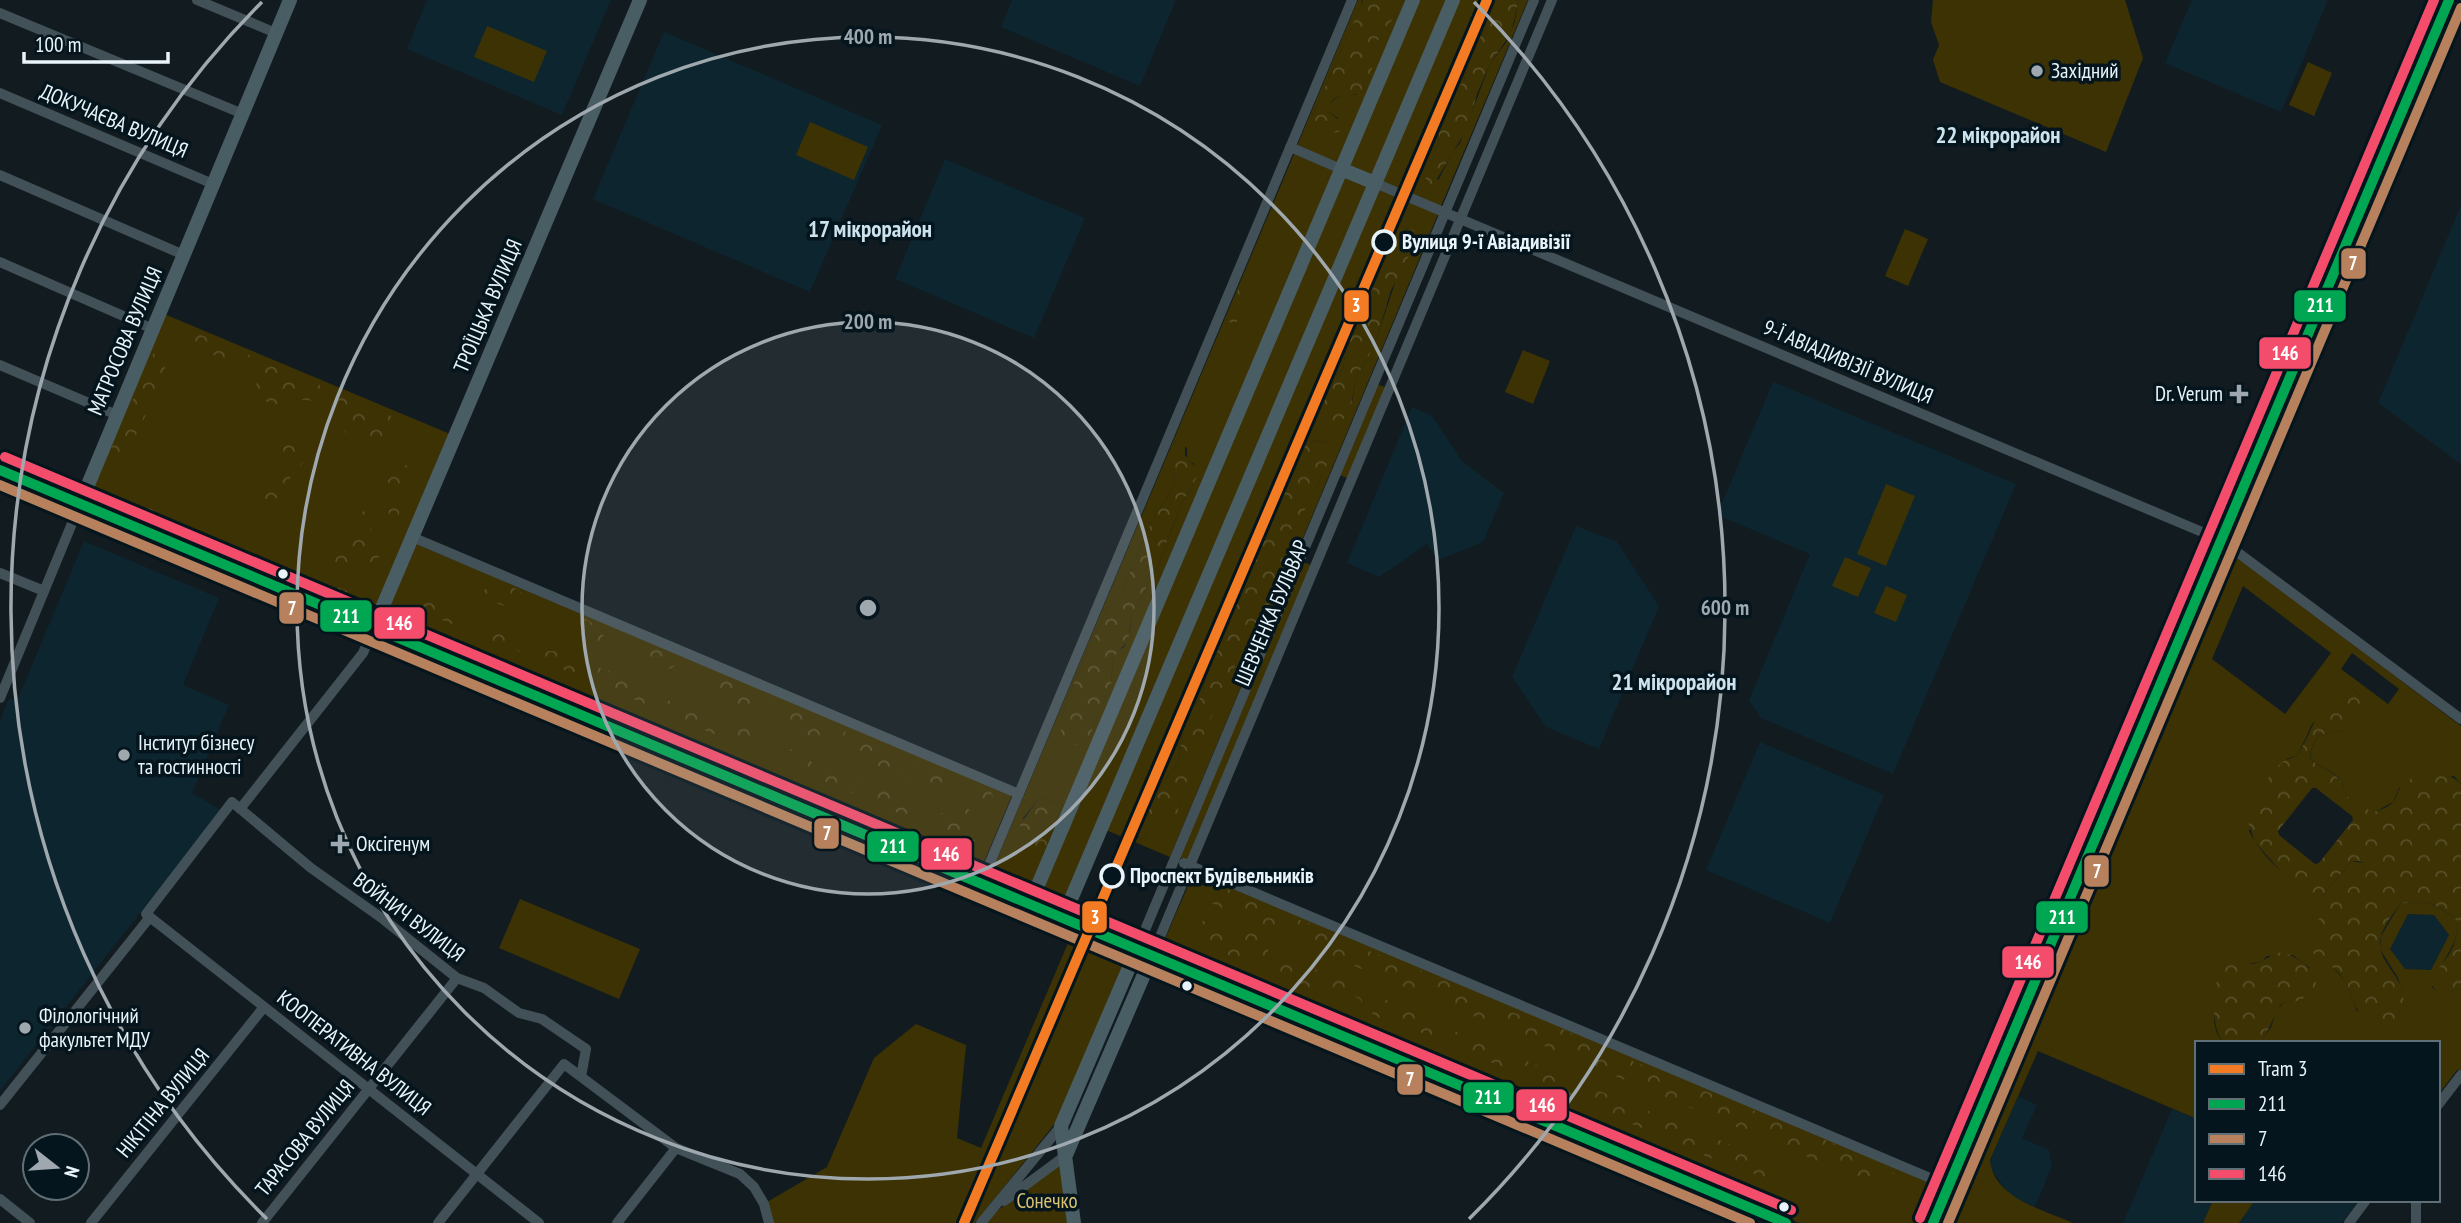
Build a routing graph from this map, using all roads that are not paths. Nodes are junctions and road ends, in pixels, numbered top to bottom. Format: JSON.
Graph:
{"nodes":[{"id":1,"x":197,"y":0,"type":"edge"},
{"id":2,"x":290,"y":0,"type":"edge"},
{"id":3,"x":640,"y":0,"type":"edge"},
{"id":4,"x":1352,"y":0,"type":"edge"},
{"id":5,"x":1413,"y":0,"type":"edge"},
{"id":6,"x":1453,"y":0,"type":"edge"},
{"id":7,"x":1534,"y":0,"type":"edge"},
{"id":8,"x":1552,"y":0,"type":"edge"},
{"id":9,"x":2449,"y":0,"type":"edge"},
{"id":10,"x":0,"y":13,"type":"edge"},
{"id":11,"x":276,"y":33,"type":"junction"},
{"id":12,"x":1514,"y":47,"type":"junction"},
{"id":13,"x":1530,"y":53,"type":"junction"},
{"id":14,"x":0,"y":93,"type":"edge"},
{"id":15,"x":243,"y":114,"type":"junction"},
{"id":16,"x":1290,"y":148,"type":"junction"},
{"id":17,"x":1342,"y":169,"type":"junction"},
{"id":18,"x":0,"y":175,"type":"edge"},
{"id":19,"x":1375,"y":183,"type":"junction"},
{"id":20,"x":213,"y":184,"type":"junction"},
{"id":21,"x":1444,"y":212,"type":"junction"},
{"id":22,"x":1460,"y":219,"type":"junction"},
{"id":23,"x":184,"y":255,"type":"junction"},
{"id":24,"x":0,"y":262,"type":"edge"},
{"id":25,"x":153,"y":329,"type":"junction"},
{"id":26,"x":0,"y":365,"type":"edge"},
{"id":27,"x":1374,"y":379,"type":"junction"},
{"id":28,"x":1390,"y":386,"type":"junction"},
{"id":29,"x":117,"y":415,"type":"junction"},
{"id":30,"x":0,"y":470,"type":"edge"},
{"id":31,"x":80,"y":504,"type":"junction"},
{"id":32,"x":412,"y":537,"type":"junction"},
{"id":33,"x":2221,"y":540,"type":"junction"},
{"id":34,"x":0,"y":573,"type":"edge"},
{"id":35,"x":44,"y":591,"type":"junction"},
{"id":36,"x":374,"y":627,"type":"junction"},
{"id":37,"x":0,"y":666,"type":"edge"},
{"id":38,"x":11,"y":670,"type":"junction"},
{"id":39,"x":0,"y":698,"type":"edge"},
{"id":40,"x":2461,"y":719,"type":"edge"},
{"id":41,"x":1019,"y":793,"type":"junction"},
{"id":42,"x":236,"y":806,"type":"junction"},
{"id":43,"x":1175,"y":859,"type":"junction"},
{"id":44,"x":1190,"y":865,"type":"junction"},
{"id":45,"x":981,"y":884,"type":"junction"},
{"id":46,"x":1030,"y":904,"type":"junction"},
{"id":47,"x":148,"y":915,"type":"junction"},
{"id":48,"x":1063,"y":918,"type":"junction"},
{"id":49,"x":1137,"y":949,"type":"junction"},
{"id":50,"x":1152,"y":956,"type":"junction"},
{"id":51,"x":457,"y":978,"type":"junction"},
{"id":52,"x":264,"y":1007,"type":"junction"},
{"id":53,"x":2461,"y":1075,"type":"edge"},
{"id":54,"x":582,"y":1077,"type":"junction"},
{"id":55,"x":369,"y":1089,"type":"junction"},
{"id":56,"x":2440,"y":1102,"type":"edge"},
{"id":57,"x":0,"y":1105,"type":"edge"},
{"id":58,"x":1061,"y":1126,"type":"junction"},
{"id":59,"x":676,"y":1148,"type":"junction"},
{"id":60,"x":1065,"y":1157,"type":"junction"},
{"id":61,"x":477,"y":1174,"type":"junction"},
{"id":62,"x":1949,"y":1186,"type":"junction"},
{"id":63,"x":0,"y":1199,"type":"edge"},
{"id":64,"x":2365,"y":1202,"type":"edge"},
{"id":65,"x":2416,"y":1202,"type":"edge"},
{"id":66,"x":1073,"y":1203,"type":"junction"},
{"id":67,"x":991,"y":1211,"type":"junction"},
{"id":68,"x":30,"y":1223,"type":"edge"},
{"id":69,"x":91,"y":1223,"type":"edge"},
{"id":70,"x":262,"y":1223,"type":"edge"},
{"id":71,"x":439,"y":1223,"type":"edge"},
{"id":72,"x":539,"y":1223,"type":"edge"},
{"id":73,"x":617,"y":1223,"type":"edge"},
{"id":74,"x":769,"y":1223,"type":"edge"},
{"id":75,"x":981,"y":1223,"type":"edge"},
{"id":76,"x":1074,"y":1223,"type":"edge"},
{"id":77,"x":1083,"y":1223,"type":"edge"},
{"id":78,"x":1786,"y":1223,"type":"edge"},
{"id":79,"x":1933,"y":1223,"type":"edge"},
{"id":80,"x":2349,"y":1223,"type":"edge"},
{"id":81,"x":2416,"y":1223,"type":"edge"}],
"edges":[{"from":1,"to":11,"type":"street"},
{"from":2,"to":11,"type":"main road","name":"МАТРОСОВА ВУЛИЦЯ"},
{"from":3,"to":32,"type":"main road","name":"ТРОЇЦЬКА ВУЛИЦЯ"},
{"from":4,"to":16,"type":"street"},
{"from":5,"to":17,"type":"main road"},
{"from":6,"to":19,"type":"main road"},
{"from":7,"to":12,"type":"street","name":"ШЕВЧЕНКА БУЛЬВАР"},
{"from":8,"to":13,"type":"street","name":"ШЕВЧЕНКА БУЛЬВАР"},
{"from":9,"to":33,"type":"main road"},
{"from":10,"to":15,"type":"street"},
{"from":11,"to":15,"type":"main road","name":"МАТРОСОВА ВУЛИЦЯ"},
{"from":12,"to":13,"type":"street"},
{"from":12,"to":21,"type":"street","name":"ШЕВЧЕНКА БУЛЬВАР"},
{"from":13,"to":22,"type":"street","name":"ШЕВЧЕНКА БУЛЬВАР"},
{"from":14,"to":20,"type":"street","name":"ДОКУЧАЄВА ВУЛИЦЯ"},
{"from":15,"to":20,"type":"main road","name":"МАТРОСОВА ВУЛИЦЯ"},
{"from":16,"to":17,"type":"street"},
{"from":16,"to":41,"type":"street"},
{"from":17,"to":19,"type":"main road"},
{"from":17,"to":46,"type":"main road"},
{"from":18,"to":23,"type":"street"},
{"from":19,"to":21,"type":"street","name":"9-Ї АВІАДИВІЗІЇ ВУЛИЦЯ"},
{"from":19,"to":48,"type":"main road"},
{"from":20,"to":23,"type":"main road","name":"МАТРОСОВА ВУЛИЦЯ"},
{"from":21,"to":22,"type":"street","name":"9-Ї АВІАДИВІЗІЇ ВУЛИЦЯ"},
{"from":21,"to":27,"type":"street","name":"ШЕВЧЕНКА БУЛЬВАР"},
{"from":22,"to":28,"type":"street","name":"ШЕВЧЕНКА БУЛЬВАР"},
{"from":22,"to":33,"type":"street","name":"9-Ї АВІАДИВІЗІЇ ВУЛИЦЯ"},
{"from":23,"to":25,"type":"main road","name":"МАТРОСОВА ВУЛИЦЯ"},
{"from":24,"to":25,"type":"street"},
{"from":25,"to":29,"type":"main road","name":"МАТРОСОВА ВУЛИЦЯ"},
{"from":26,"to":29,"type":"street"},
{"from":27,"to":28,"type":"street"},
{"from":27,"to":43,"type":"street","name":"ШЕВЧЕНКА БУЛЬВАР"},
{"from":28,"to":44,"type":"street","name":"ШЕВЧЕНКА БУЛЬВАР"},
{"from":29,"to":31,"type":"main road","name":"МАТРОСОВА ВУЛИЦЯ"},
{"from":30,"to":31,"type":"main road"},
{"from":31,"to":35,"type":"street","name":"МАТРОСОВА ВУЛИЦЯ"},
{"from":31,"to":36,"type":"main road"},
{"from":32,"to":36,"type":"main road","name":"ТРОЇЦЬКА ВУЛИЦЯ"},
{"from":32,"to":41,"type":"street"},
{"from":33,"to":40,"type":"street","name":"9-Ї АВІАДИВІЗІЇ ВУЛИЦЯ"},
{"from":33,"to":62,"type":"main road"},
{"from":34,"to":35,"type":"street"},
{"from":35,"to":38,"type":"street","name":"МАТРОСОВА ВУЛИЦЯ"},
{"from":36,"to":42,"type":"street"},
{"from":36,"to":45,"type":"main road"},
{"from":37,"to":38,"type":"street"},
{"from":38,"to":39,"type":"street","name":"МАТРОСОВА ВУЛИЦЯ"},
{"from":41,"to":45,"type":"street"},
{"from":42,"to":47,"type":"street"},
{"from":42,"to":51,"type":"street","name":"ВОЙНИЧ ВУЛИЦЯ"},
{"from":43,"to":44,"type":"street"},
{"from":43,"to":49,"type":"street","name":"ШЕВЧЕНКА БУЛЬВАР"},
{"from":44,"to":50,"type":"street","name":"ШЕВЧЕНКА БУЛЬВАР"},
{"from":44,"to":62,"type":"street"},
{"from":45,"to":46,"type":"main road"},
{"from":46,"to":48,"type":"main road"},
{"from":47,"to":52,"type":"street","name":"КООПЕРАТИВНА ВУЛИЦЯ"},
{"from":47,"to":57,"type":"street"},
{"from":48,"to":49,"type":"main road"},
{"from":49,"to":50,"type":"main road"},
{"from":49,"to":58,"type":"main road","name":"ШЕВЧЕНКА БУЛЬВАР"},
{"from":50,"to":60,"type":"main road","name":"ШЕВЧЕНКА БУЛЬВАР"},
{"from":50,"to":78,"type":"main road"},
{"from":51,"to":54,"type":"street","name":"ВОЙНИЧ ВУЛИЦЯ"},
{"from":51,"to":55,"type":"street","name":"ТАРАСОВА ВУЛИЦЯ"},
{"from":52,"to":55,"type":"street","name":"КООПЕРАТИВНА ВУЛИЦЯ"},
{"from":52,"to":69,"type":"street","name":"НІКІТІНА ВУЛИЦЯ"},
{"from":53,"to":56,"type":"street"},
{"from":54,"to":59,"type":"street"},
{"from":54,"to":61,"type":"street"},
{"from":55,"to":61,"type":"street","name":"КООПЕРАТИВНА ВУЛИЦЯ"},
{"from":55,"to":70,"type":"street","name":"ТАРАСОВА ВУЛИЦЯ"},
{"from":58,"to":60,"type":"main road"},
{"from":58,"to":67,"type":"street","name":"ШЕВЧЕНКА БУЛЬВАР"},
{"from":59,"to":73,"type":"street"},
{"from":59,"to":74,"type":"street"},
{"from":60,"to":66,"type":"main road"},
{"from":60,"to":67,"type":"street","name":"ШЕВЧЕНКА БУЛЬВАР"},
{"from":61,"to":71,"type":"street"},
{"from":61,"to":72,"type":"street","name":"КООПЕРАТИВНА ВУЛИЦЯ"},
{"from":62,"to":79,"type":"main road"},
{"from":63,"to":68,"type":"street"},
{"from":64,"to":80,"type":"street"},
{"from":65,"to":81,"type":"street"},
{"from":66,"to":76,"type":"main road"},
{"from":66,"to":77,"type":"main road"},
{"from":67,"to":75,"type":"street","name":"ШЕВЧЕНКА БУЛЬВАР"}]}
